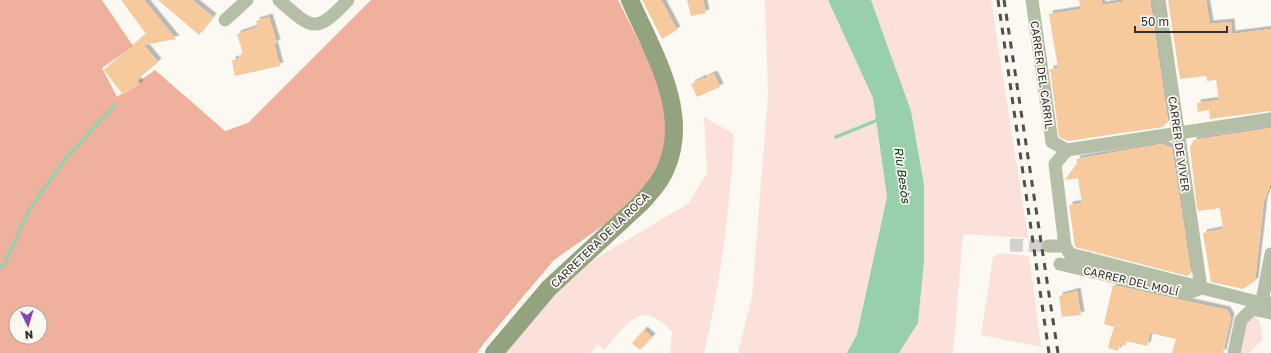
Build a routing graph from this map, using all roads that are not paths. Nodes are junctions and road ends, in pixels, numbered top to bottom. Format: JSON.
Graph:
{"nodes":[{"id":1,"x":248,"y":0,"type":"edge"},
{"id":2,"x":279,"y":0,"type":"edge"},
{"id":3,"x":348,"y":0,"type":"edge"},
{"id":4,"x":630,"y":0,"type":"edge"},
{"id":5,"x":1032,"y":0,"type":"edge"},
{"id":6,"x":1160,"y":0,"type":"edge"},
{"id":7,"x":225,"y":20,"type":"dead end"},
{"id":8,"x":1271,"y":119,"type":"edge"},
{"id":9,"x":1177,"y":133,"type":"junction"},
{"id":10,"x":1067,"y":150,"type":"junction"},
{"id":11,"x":1048,"y":246,"type":"tunnel mouth"},
{"id":12,"x":1068,"y":250,"type":"junction"},
{"id":13,"x":1271,"y":254,"type":"edge"},
{"id":14,"x":1060,"y":264,"type":"dead end"},
{"id":15,"x":1201,"y":288,"type":"junction"},
{"id":16,"x":1262,"y":302,"type":"edge"},
{"id":17,"x":1271,"y":313,"type":"edge"},
{"id":18,"x":494,"y":353,"type":"edge"},
{"id":19,"x":1231,"y":353,"type":"edge"},
{"id":20,"x":1234,"y":353,"type":"edge"}],
"edges":[{"from":1,"to":7,"type":"street"},
{"from":2,"to":3,"type":"street"},
{"from":4,"to":18,"type":"street","name":"CARRETERA DE LA ROCA"},
{"from":5,"to":10,"type":"street","name":"CARRER DEL CARRIL"},
{"from":6,"to":9,"type":"street","name":"CARRER DE VIVER"},
{"from":8,"to":9,"type":"street"},
{"from":9,"to":10,"type":"street"},
{"from":9,"to":15,"type":"street","name":"CARRER DE VIVER"},
{"from":10,"to":12,"type":"street"},
{"from":11,"to":12,"type":"street","name":"CARRER DEL MOLÍ"},
{"from":12,"to":15,"type":"street","name":"CARRER DEL MOLÍ"},
{"from":13,"to":16,"type":"street"},
{"from":14,"to":15,"type":"street","name":"CARRER DEL MOLÍ"},
{"from":15,"to":16,"type":"street","name":"CARRER DEL MOLÍ"},
{"from":16,"to":19,"type":"street"},
{"from":17,"to":20,"type":"street"}]}
